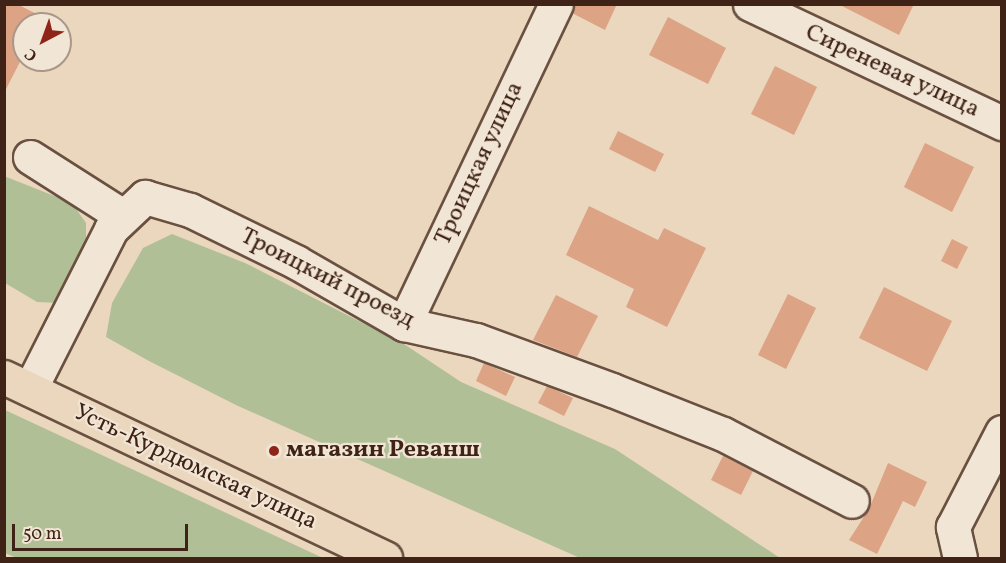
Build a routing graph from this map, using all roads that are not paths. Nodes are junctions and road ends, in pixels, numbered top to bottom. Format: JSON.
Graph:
{"nodes":[{"id":1,"x":556,"y":4,"type":"edge"},
{"id":2,"x":750,"y":4,"type":"edge"},
{"id":3,"x":1002,"y":123,"type":"edge"},
{"id":4,"x":30,"y":157,"type":"dead end"},
{"id":5,"x":121,"y":215,"type":"junction"},
{"id":6,"x":404,"y":324,"type":"junction"},
{"id":7,"x":17,"y":383,"type":"edge"},
{"id":8,"x":1002,"y":432,"type":"edge"},
{"id":9,"x":852,"y":501,"type":"dead end"},
{"id":10,"x":386,"y":558,"type":"edge"},
{"id":11,"x":960,"y":558,"type":"edge"}],
"edges":[{"from":1,"to":6,"type":"street","name":"Троицкая улица"},
{"from":2,"to":3,"type":"street","name":"Сиреневая улица"},
{"from":4,"to":5,"type":"street"},
{"from":5,"to":6,"type":"street","name":"Троицкий проезд"},
{"from":5,"to":7,"type":"street","name":"Троицкий проезд"},
{"from":6,"to":9,"type":"street","name":"Троицкий проезд"},
{"from":7,"to":10,"type":"main road","name":"Усть-Курдюмская улица"},
{"from":8,"to":11,"type":"street"}]}
